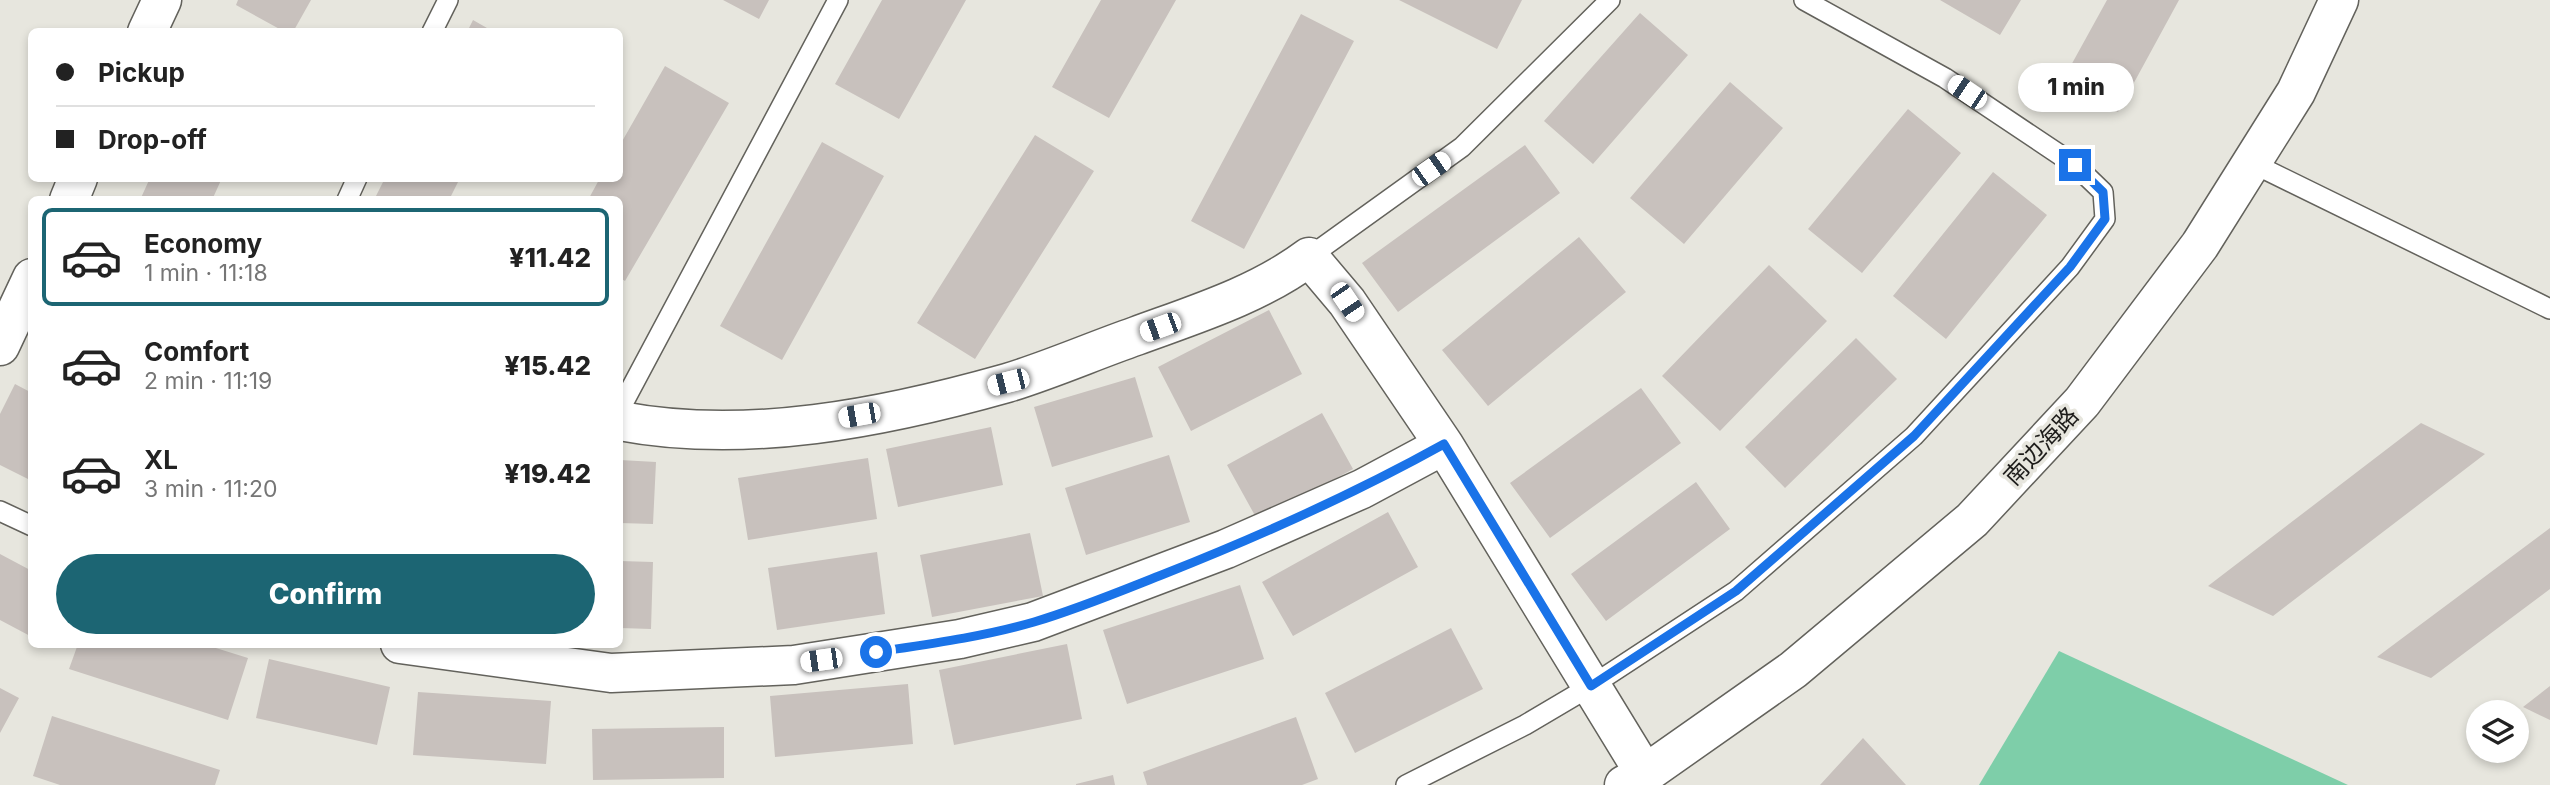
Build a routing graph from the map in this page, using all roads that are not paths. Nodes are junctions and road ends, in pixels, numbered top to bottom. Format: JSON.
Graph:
{"nodes":[{"id":1,"x":162,"y":0,"type":"edge"},
{"id":2,"x":448,"y":0,"type":"edge"},
{"id":3,"x":838,"y":0,"type":"edge"},
{"id":4,"x":1610,"y":0,"type":"edge"},
{"id":5,"x":1804,"y":0,"type":"edge"},
{"id":6,"x":2339,"y":0,"type":"edge"},
{"id":7,"x":149,"y":28,"type":"edge"},
{"id":8,"x":434,"y":28,"type":"edge"},
{"id":9,"x":2252,"y":163,"type":"junction"},
{"id":10,"x":1309,"y":257,"type":"junction"},
{"id":11,"x":28,"y":286,"type":"edge"},
{"id":12,"x":2550,"y":309,"type":"edge"},
{"id":13,"x":0,"y":345,"type":"edge"},
{"id":14,"x":623,"y":403,"type":"edge"},
{"id":15,"x":623,"y":422,"type":"edge"},
{"id":16,"x":1444,"y":444,"type":"junction"},
{"id":17,"x":0,"y":511,"type":"edge"},
{"id":18,"x":28,"y":524,"type":"edge"},
{"id":19,"x":429,"y":648,"type":"edge"},
{"id":20,"x":1591,"y":686,"type":"junction"},
{"id":21,"x":1635,"y":780,"type":"edge"},
{"id":22,"x":1406,"y":785,"type":"edge"}],
"edges":[{"from":1,"to":7,"type":"street"},
{"from":2,"to":8,"type":"lane"},
{"from":3,"to":14,"type":"lane"},
{"from":4,"to":10,"type":"lane"},
{"from":5,"to":20,"type":"lane"},
{"from":6,"to":9,"type":"street","name":"南边海路"},
{"from":9,"to":12,"type":"lane"},
{"from":9,"to":21,"type":"street","name":"南边海路"},
{"from":10,"to":15,"type":"street"},
{"from":10,"to":16,"type":"street"},
{"from":11,"to":13,"type":"street"},
{"from":16,"to":19,"type":"street"},
{"from":16,"to":20,"type":"street"},
{"from":17,"to":18,"type":"lane"},
{"from":20,"to":21,"type":"street"},
{"from":20,"to":22,"type":"lane"}]}
